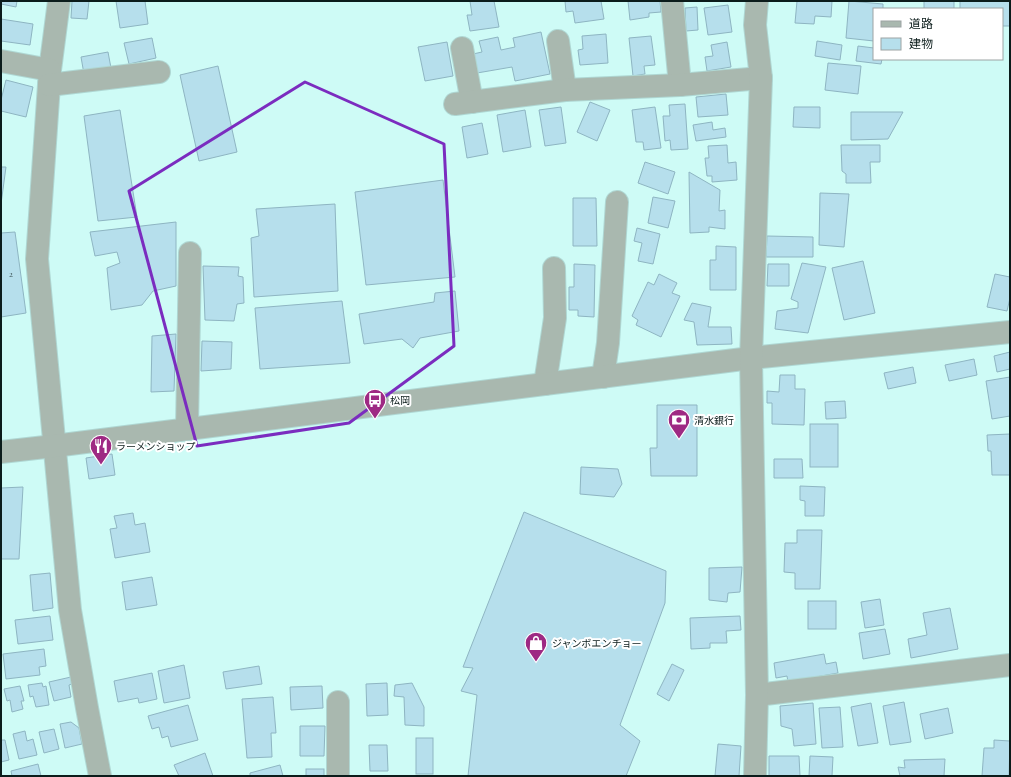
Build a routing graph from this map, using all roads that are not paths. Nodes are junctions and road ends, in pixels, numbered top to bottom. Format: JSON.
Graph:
{"nodes":[{"id":1,"x":59,"y":1,"type":"edge"},
{"id":2,"x":672,"y":1,"type":"edge"},
{"id":3,"x":757,"y":1,"type":"edge"},
{"id":4,"x":558,"y":41,"type":"dead end"},
{"id":5,"x":462,"y":48,"type":"dead end"},
{"id":6,"x":1,"y":62,"type":"edge"},
{"id":7,"x":159,"y":72,"type":"dead end"},
{"id":8,"x":50,"y":78,"type":"junction"},
{"id":9,"x":761,"y":78,"type":"junction"},
{"id":10,"x":680,"y":85,"type":"junction"},
{"id":11,"x":565,"y":90,"type":"junction"},
{"id":12,"x":617,"y":202,"type":"dead end"},
{"id":13,"x":190,"y":253,"type":"dead end"},
{"id":14,"x":554,"y":268,"type":"dead end"},
{"id":15,"x":1010,"y":332,"type":"edge"},
{"id":16,"x":751,"y":358,"type":"junction"},
{"id":17,"x":603,"y":377,"type":"junction"},
{"id":18,"x":545,"y":384,"type":"junction"},
{"id":19,"x":187,"y":429,"type":"junction"},
{"id":20,"x":54,"y":446,"type":"junction"},
{"id":21,"x":1,"y":452,"type":"edge"},
{"id":22,"x":1010,"y":665,"type":"edge"},
{"id":23,"x":757,"y":695,"type":"junction"},
{"id":24,"x":338,"y":702,"type":"dead end"},
{"id":25,"x":100,"y":776,"type":"edge"},
{"id":26,"x":338,"y":776,"type":"edge"},
{"id":27,"x":755,"y":776,"type":"edge"}],
"edges":[{"from":1,"to":8,"type":"street"},
{"from":2,"to":10,"type":"street"},
{"from":3,"to":9,"type":"street"},
{"from":4,"to":11,"type":"street"},
{"from":5,"to":11,"type":"street"},
{"from":6,"to":8,"type":"street"},
{"from":7,"to":8,"type":"street"},
{"from":8,"to":20,"type":"street"},
{"from":9,"to":10,"type":"street"},
{"from":9,"to":16,"type":"street"},
{"from":10,"to":11,"type":"street"},
{"from":12,"to":17,"type":"street"},
{"from":13,"to":19,"type":"street"},
{"from":14,"to":18,"type":"street"},
{"from":15,"to":16,"type":"street"},
{"from":16,"to":17,"type":"street"},
{"from":16,"to":23,"type":"street"},
{"from":17,"to":18,"type":"street"},
{"from":18,"to":19,"type":"street"},
{"from":19,"to":20,"type":"street"},
{"from":20,"to":21,"type":"street"},
{"from":20,"to":25,"type":"street"},
{"from":22,"to":23,"type":"street"},
{"from":23,"to":27,"type":"street"},
{"from":24,"to":26,"type":"street"}]}
